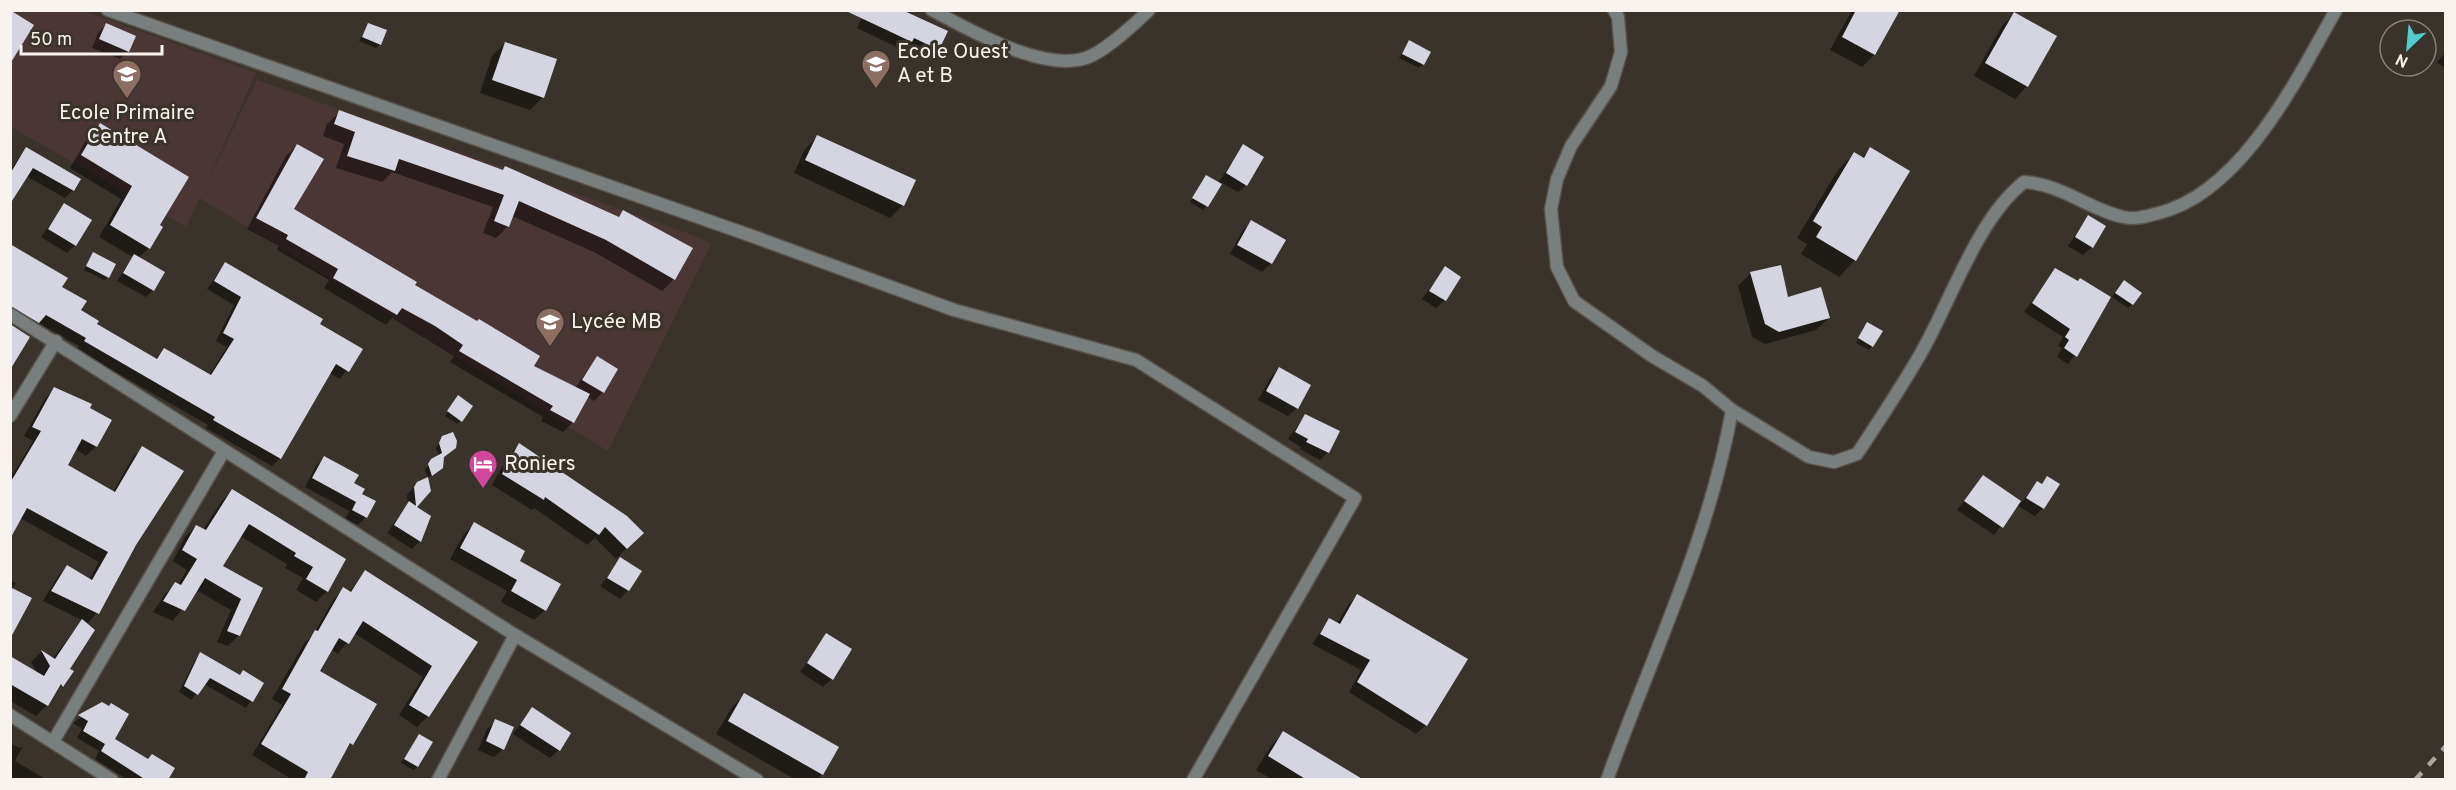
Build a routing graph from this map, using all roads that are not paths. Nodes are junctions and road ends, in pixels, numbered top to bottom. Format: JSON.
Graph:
{"nodes":[{"id":1,"x":108,"y":10,"type":"edge"},
{"id":2,"x":932,"y":10,"type":"edge"},
{"id":3,"x":1149,"y":10,"type":"edge"},
{"id":4,"x":1614,"y":10,"type":"edge"},
{"id":5,"x":2336,"y":10,"type":"edge"},
{"id":6,"x":10,"y":314,"type":"edge"},
{"id":7,"x":56,"y":341,"type":"junction"},
{"id":8,"x":1732,"y":411,"type":"junction"},
{"id":9,"x":10,"y":416,"type":"edge"},
{"id":10,"x":224,"y":451,"type":"junction"},
{"id":11,"x":515,"y":635,"type":"junction"},
{"id":12,"x":10,"y":715,"type":"edge"},
{"id":13,"x":54,"y":740,"type":"junction"},
{"id":14,"x":112,"y":780,"type":"edge"},
{"id":15,"x":438,"y":780,"type":"edge"},
{"id":16,"x":758,"y":780,"type":"edge"},
{"id":17,"x":1193,"y":780,"type":"edge"},
{"id":18,"x":1607,"y":780,"type":"edge"}],
"edges":[{"from":1,"to":17,"type":"street"},
{"from":2,"to":3,"type":"street"},
{"from":4,"to":8,"type":"street"},
{"from":5,"to":8,"type":"street"},
{"from":6,"to":7,"type":"street"},
{"from":7,"to":9,"type":"street"},
{"from":7,"to":10,"type":"street"},
{"from":8,"to":18,"type":"street"},
{"from":10,"to":11,"type":"street"},
{"from":10,"to":13,"type":"street"},
{"from":11,"to":15,"type":"street"},
{"from":11,"to":16,"type":"street"},
{"from":12,"to":13,"type":"street"},
{"from":13,"to":14,"type":"street"}]}
